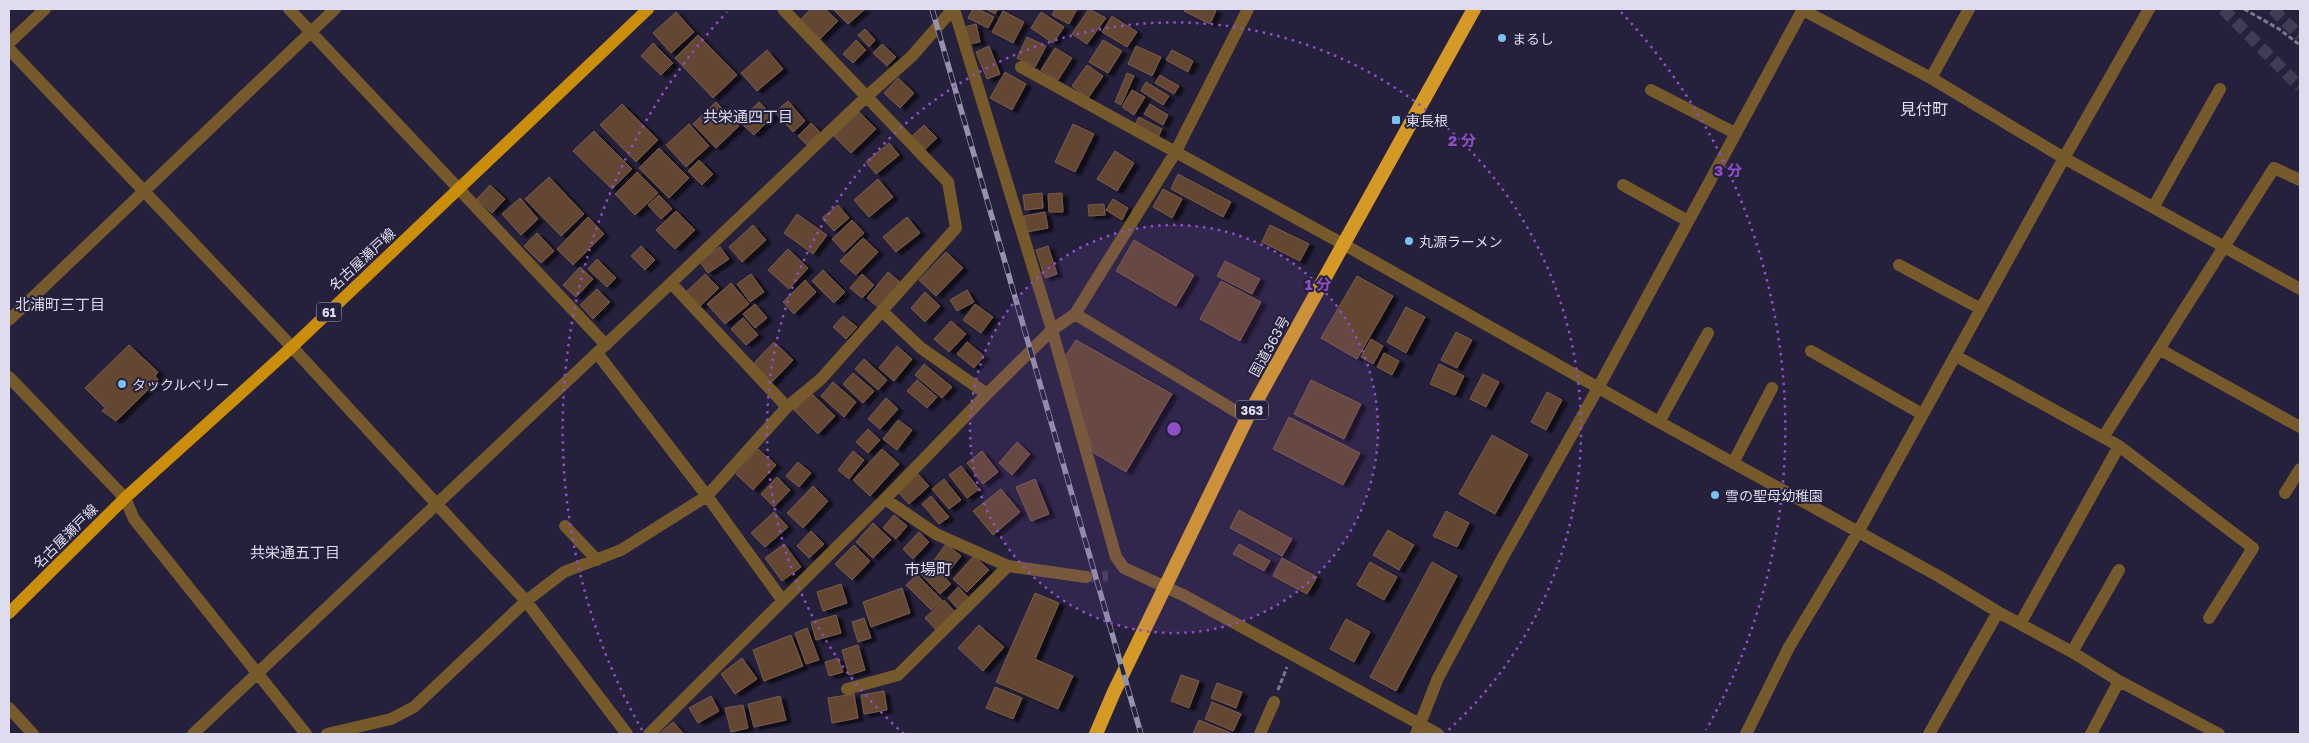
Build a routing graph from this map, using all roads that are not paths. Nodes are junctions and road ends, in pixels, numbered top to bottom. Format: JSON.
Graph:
{"nodes":[{"id":1,"x":44,"y":9,"type":"edge"},
{"id":2,"x":289,"y":9,"type":"edge"},
{"id":3,"x":335,"y":9,"type":"edge"},
{"id":4,"x":648,"y":9,"type":"edge"},
{"id":5,"x":783,"y":9,"type":"edge"},
{"id":6,"x":953,"y":9,"type":"edge"},
{"id":7,"x":1248,"y":9,"type":"edge"},
{"id":8,"x":1474,"y":9,"type":"edge"},
{"id":9,"x":1802,"y":9,"type":"edge"},
{"id":10,"x":1969,"y":9,"type":"edge"},
{"id":11,"x":2149,"y":9,"type":"edge"},
{"id":12,"x":311,"y":32,"type":"junction"},
{"id":13,"x":9,"y":43,"type":"edge"},
{"id":14,"x":9,"y":49,"type":"edge"},
{"id":15,"x":1021,"y":67,"type":"dead end"},
{"id":16,"x":1931,"y":78,"type":"junction"},
{"id":17,"x":2220,"y":89,"type":"dead end"},
{"id":18,"x":1651,"y":90,"type":"dead end"},
{"id":19,"x":866,"y":97,"type":"junction"},
{"id":20,"x":1735,"y":133,"type":"junction"},
{"id":21,"x":1175,"y":152,"type":"junction"},
{"id":22,"x":2064,"y":158,"type":"junction"},
{"id":23,"x":2300,"y":180,"type":"edge"},
{"id":24,"x":1623,"y":185,"type":"dead end"},
{"id":25,"x":459,"y":188,"type":"junction"},
{"id":26,"x":144,"y":192,"type":"junction"},
{"id":27,"x":2154,"y":206,"type":"junction"},
{"id":28,"x":1688,"y":221,"type":"junction"},
{"id":29,"x":1343,"y":244,"type":"junction"},
{"id":30,"x":2226,"y":246,"type":"junction"},
{"id":31,"x":1899,"y":265,"type":"dead end"},
{"id":32,"x":672,"y":283,"type":"junction"},
{"id":33,"x":2300,"y":289,"type":"edge"},
{"id":34,"x":1981,"y":309,"type":"junction"},
{"id":35,"x":882,"y":311,"type":"junction"},
{"id":36,"x":1076,"y":314,"type":"junction"},
{"id":37,"x":9,"y":320,"type":"edge"},
{"id":38,"x":1052,"y":330,"type":"junction"},
{"id":39,"x":1708,"y":333,"type":"dead end"},
{"id":40,"x":292,"y":347,"type":"junction"},
{"id":41,"x":601,"y":349,"type":"junction"},
{"id":42,"x":2160,"y":349,"type":"junction"},
{"id":43,"x":1811,"y":351,"type":"dead end"},
{"id":44,"x":1956,"y":356,"type":"junction"},
{"id":45,"x":9,"y":377,"type":"edge"},
{"id":46,"x":1598,"y":388,"type":"junction"},
{"id":47,"x":1772,"y":388,"type":"dead end"},
{"id":48,"x":986,"y":394,"type":"junction"},
{"id":49,"x":787,"y":407,"type":"junction"},
{"id":50,"x":1922,"y":414,"type":"junction"},
{"id":51,"x":1247,"y":418,"type":"junction"},
{"id":52,"x":1659,"y":422,"type":"junction"},
{"id":53,"x":2300,"y":426,"type":"edge"},
{"id":54,"x":2104,"y":436,"type":"junction"},
{"id":55,"x":2119,"y":446,"type":"junction"},
{"id":56,"x":1733,"y":463,"type":"junction"},
{"id":57,"x":2300,"y":469,"type":"edge"},
{"id":58,"x":2285,"y":493,"type":"dead end"},
{"id":59,"x":707,"y":496,"type":"junction"},
{"id":60,"x":125,"y":498,"type":"junction"},
{"id":61,"x":886,"y":499,"type":"junction"},
{"id":62,"x":435,"y":504,"type":"junction"},
{"id":63,"x":565,"y":526,"type":"dead end"},
{"id":64,"x":1858,"y":532,"type":"junction"},
{"id":65,"x":597,"y":560,"type":"junction"},
{"id":66,"x":1008,"y":566,"type":"junction"},
{"id":67,"x":2119,"y":570,"type":"dead end"},
{"id":68,"x":1086,"y":576,"type":"tunnel mouth"},
{"id":69,"x":526,"y":601,"type":"junction"},
{"id":70,"x":784,"y":601,"type":"junction"},
{"id":71,"x":1998,"y":612,"type":"junction"},
{"id":72,"x":9,"y":613,"type":"edge"},
{"id":73,"x":2209,"y":618,"type":"dead end"},
{"id":74,"x":2020,"y":624,"type":"junction"},
{"id":75,"x":2072,"y":652,"type":"junction"},
{"id":76,"x":257,"y":673,"type":"junction"},
{"id":77,"x":2119,"y":681,"type":"junction"},
{"id":78,"x":847,"y":690,"type":"dead end"},
{"id":79,"x":1274,"y":702,"type":"road end"},
{"id":80,"x":9,"y":708,"type":"edge"},
{"id":81,"x":1418,"y":729,"type":"edge"},
{"id":82,"x":33,"y":734,"type":"edge"},
{"id":83,"x":193,"y":734,"type":"edge"},
{"id":84,"x":306,"y":734,"type":"edge"},
{"id":85,"x":327,"y":734,"type":"edge"},
{"id":86,"x":627,"y":734,"type":"edge"},
{"id":87,"x":649,"y":734,"type":"edge"},
{"id":88,"x":1096,"y":734,"type":"edge"},
{"id":89,"x":1260,"y":734,"type":"edge"},
{"id":90,"x":1438,"y":734,"type":"edge"},
{"id":91,"x":1746,"y":734,"type":"edge"},
{"id":92,"x":1928,"y":734,"type":"edge"},
{"id":93,"x":2090,"y":734,"type":"edge"},
{"id":94,"x":2219,"y":734,"type":"edge"}],
"edges":[{"from":1,"to":13,"type":"street"},
{"from":2,"to":12,"type":"street"},
{"from":3,"to":12,"type":"street"},
{"from":4,"to":25,"type":"main road","name":"名古屋瀬戸線","number":"61"},
{"from":5,"to":19,"type":"street"},
{"from":6,"to":19,"type":"street"},
{"from":6,"to":38,"type":"street"},
{"from":7,"to":21,"type":"street"},
{"from":8,"to":29,"type":"highway","name":"国道363号","number":"363"},
{"from":9,"to":16,"type":"street"},
{"from":9,"to":20,"type":"street"},
{"from":10,"to":16,"type":"street"},
{"from":11,"to":22,"type":"street"},
{"from":12,"to":25,"type":"street"},
{"from":12,"to":26,"type":"street"},
{"from":14,"to":26,"type":"street"},
{"from":15,"to":21,"type":"street"},
{"from":16,"to":22,"type":"street"},
{"from":17,"to":27,"type":"street"},
{"from":18,"to":20,"type":"street"},
{"from":19,"to":32,"type":"street"},
{"from":19,"to":35,"type":"street"},
{"from":20,"to":28,"type":"street"},
{"from":21,"to":29,"type":"street"},
{"from":21,"to":36,"type":"street"},
{"from":22,"to":27,"type":"street"},
{"from":22,"to":34,"type":"street"},
{"from":23,"to":30,"type":"street"},
{"from":24,"to":28,"type":"street"},
{"from":25,"to":40,"type":"main road","name":"名古屋瀬戸線","number":"61"},
{"from":25,"to":41,"type":"street"},
{"from":26,"to":37,"type":"street"},
{"from":26,"to":40,"type":"street"},
{"from":27,"to":30,"type":"street"},
{"from":28,"to":46,"type":"street"},
{"from":29,"to":46,"type":"street"},
{"from":29,"to":51,"type":"highway","name":"国道363号","number":"363"},
{"from":30,"to":33,"type":"street"},
{"from":30,"to":42,"type":"street"},
{"from":31,"to":34,"type":"street"},
{"from":32,"to":41,"type":"street"},
{"from":32,"to":49,"type":"street"},
{"from":34,"to":44,"type":"street"},
{"from":35,"to":48,"type":"street"},
{"from":35,"to":49,"type":"street"},
{"from":36,"to":38,"type":"street"},
{"from":36,"to":51,"type":"street"},
{"from":38,"to":48,"type":"street"},
{"from":38,"to":81,"type":"street"},
{"from":39,"to":52,"type":"street"},
{"from":40,"to":60,"type":"main road","name":"名古屋瀬戸線","number":"61"},
{"from":40,"to":62,"type":"street"},
{"from":41,"to":59,"type":"street"},
{"from":41,"to":62,"type":"street"},
{"from":42,"to":53,"type":"street"},
{"from":42,"to":54,"type":"street"},
{"from":43,"to":50,"type":"street"},
{"from":44,"to":50,"type":"street"},
{"from":44,"to":54,"type":"street"},
{"from":45,"to":60,"type":"street"},
{"from":46,"to":52,"type":"street"},
{"from":46,"to":81,"type":"street"},
{"from":47,"to":56,"type":"street"},
{"from":48,"to":61,"type":"street"},
{"from":49,"to":59,"type":"street"},
{"from":50,"to":64,"type":"street"},
{"from":51,"to":88,"type":"highway","name":"国道363号","number":"363"},
{"from":52,"to":56,"type":"street"},
{"from":54,"to":55,"type":"street"},
{"from":55,"to":73,"type":"street"},
{"from":55,"to":74,"type":"street"},
{"from":56,"to":64,"type":"street"},
{"from":57,"to":58,"type":"street"},
{"from":59,"to":65,"type":"street"},
{"from":59,"to":70,"type":"street"},
{"from":60,"to":72,"type":"main road","name":"名古屋瀬戸線","number":"61"},
{"from":60,"to":76,"type":"street"},
{"from":61,"to":66,"type":"street"},
{"from":61,"to":70,"type":"street"},
{"from":62,"to":69,"type":"street"},
{"from":62,"to":76,"type":"street"},
{"from":63,"to":65,"type":"street"},
{"from":64,"to":71,"type":"street"},
{"from":64,"to":91,"type":"street"},
{"from":65,"to":69,"type":"street"},
{"from":66,"to":68,"type":"street"},
{"from":66,"to":78,"type":"street"},
{"from":67,"to":75,"type":"street"},
{"from":69,"to":85,"type":"street"},
{"from":69,"to":86,"type":"street"},
{"from":70,"to":87,"type":"street"},
{"from":71,"to":74,"type":"street"},
{"from":71,"to":92,"type":"street"},
{"from":74,"to":75,"type":"street"},
{"from":75,"to":77,"type":"street"},
{"from":76,"to":83,"type":"street"},
{"from":76,"to":84,"type":"street"},
{"from":77,"to":93,"type":"street"},
{"from":77,"to":94,"type":"street"},
{"from":79,"to":89,"type":"street"},
{"from":80,"to":82,"type":"street"},
{"from":81,"to":90,"type":"street"}]}
